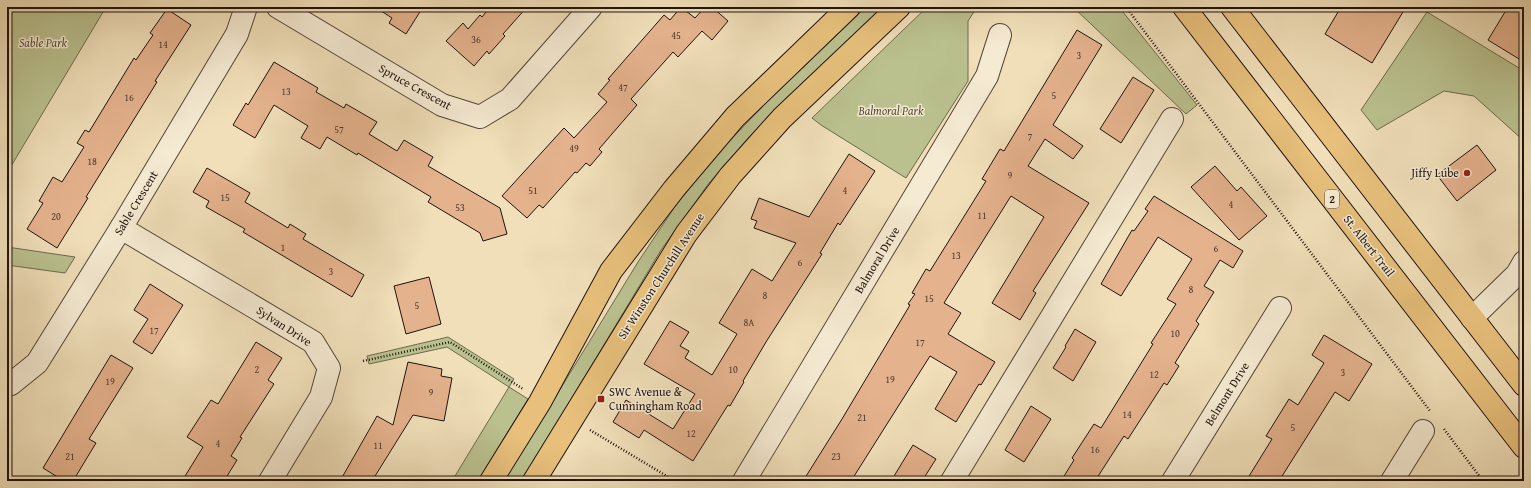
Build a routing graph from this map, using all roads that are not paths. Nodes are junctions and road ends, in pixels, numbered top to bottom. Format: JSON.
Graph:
{"nodes":[{"id":1,"x":246,"y":7,"type":"edge"},
{"id":2,"x":278,"y":7,"type":"edge"},
{"id":3,"x":591,"y":7,"type":"edge"},
{"id":4,"x":850,"y":7,"type":"edge"},
{"id":5,"x":899,"y":7,"type":"edge"},
{"id":6,"x":1184,"y":7,"type":"edge"},
{"id":7,"x":1232,"y":7,"type":"edge"},
{"id":8,"x":1000,"y":35,"type":"dead end"},
{"id":9,"x":1172,"y":119,"type":"dead end"},
{"id":10,"x":121,"y":228,"type":"junction"},
{"id":11,"x":1522,"y":272,"type":"edge"},
{"id":12,"x":1280,"y":308,"type":"dead end"},
{"id":13,"x":1472,"y":318,"type":"junction"},
{"id":14,"x":7,"y":385,"type":"edge"},
{"id":15,"x":1524,"y":385,"type":"edge"},
{"id":16,"x":1431,"y":422,"type":"road end"},
{"id":17,"x":1524,"y":447,"type":"edge"},
{"id":18,"x":270,"y":481,"type":"edge"},
{"id":19,"x":491,"y":481,"type":"edge"},
{"id":20,"x":534,"y":481,"type":"edge"},
{"id":21,"x":744,"y":481,"type":"edge"},
{"id":22,"x":952,"y":481,"type":"edge"},
{"id":23,"x":1173,"y":481,"type":"edge"},
{"id":24,"x":1392,"y":481,"type":"edge"}],
"edges":[{"from":1,"to":10,"type":"street","name":"Sable Crescent"},
{"from":2,"to":3,"type":"street","name":"Spruce Crescent"},
{"from":4,"to":19,"type":"main road"},
{"from":5,"to":20,"type":"main road","name":"Sir Winston Churchill Avenue"},
{"from":6,"to":17,"type":"main road","name":"St. Albert Trail","number":"2"},
{"from":7,"to":13,"type":"main road"},
{"from":8,"to":21,"type":"street","name":"Balmoral Drive"},
{"from":9,"to":22,"type":"street"},
{"from":10,"to":14,"type":"street","name":"Sable Crescent"},
{"from":10,"to":18,"type":"street","name":"Sylvan Drive"},
{"from":11,"to":13,"type":"street"},
{"from":12,"to":23,"type":"street","name":"Belmont Drive"},
{"from":13,"to":15,"type":"main road"},
{"from":16,"to":24,"type":"street"}]}
